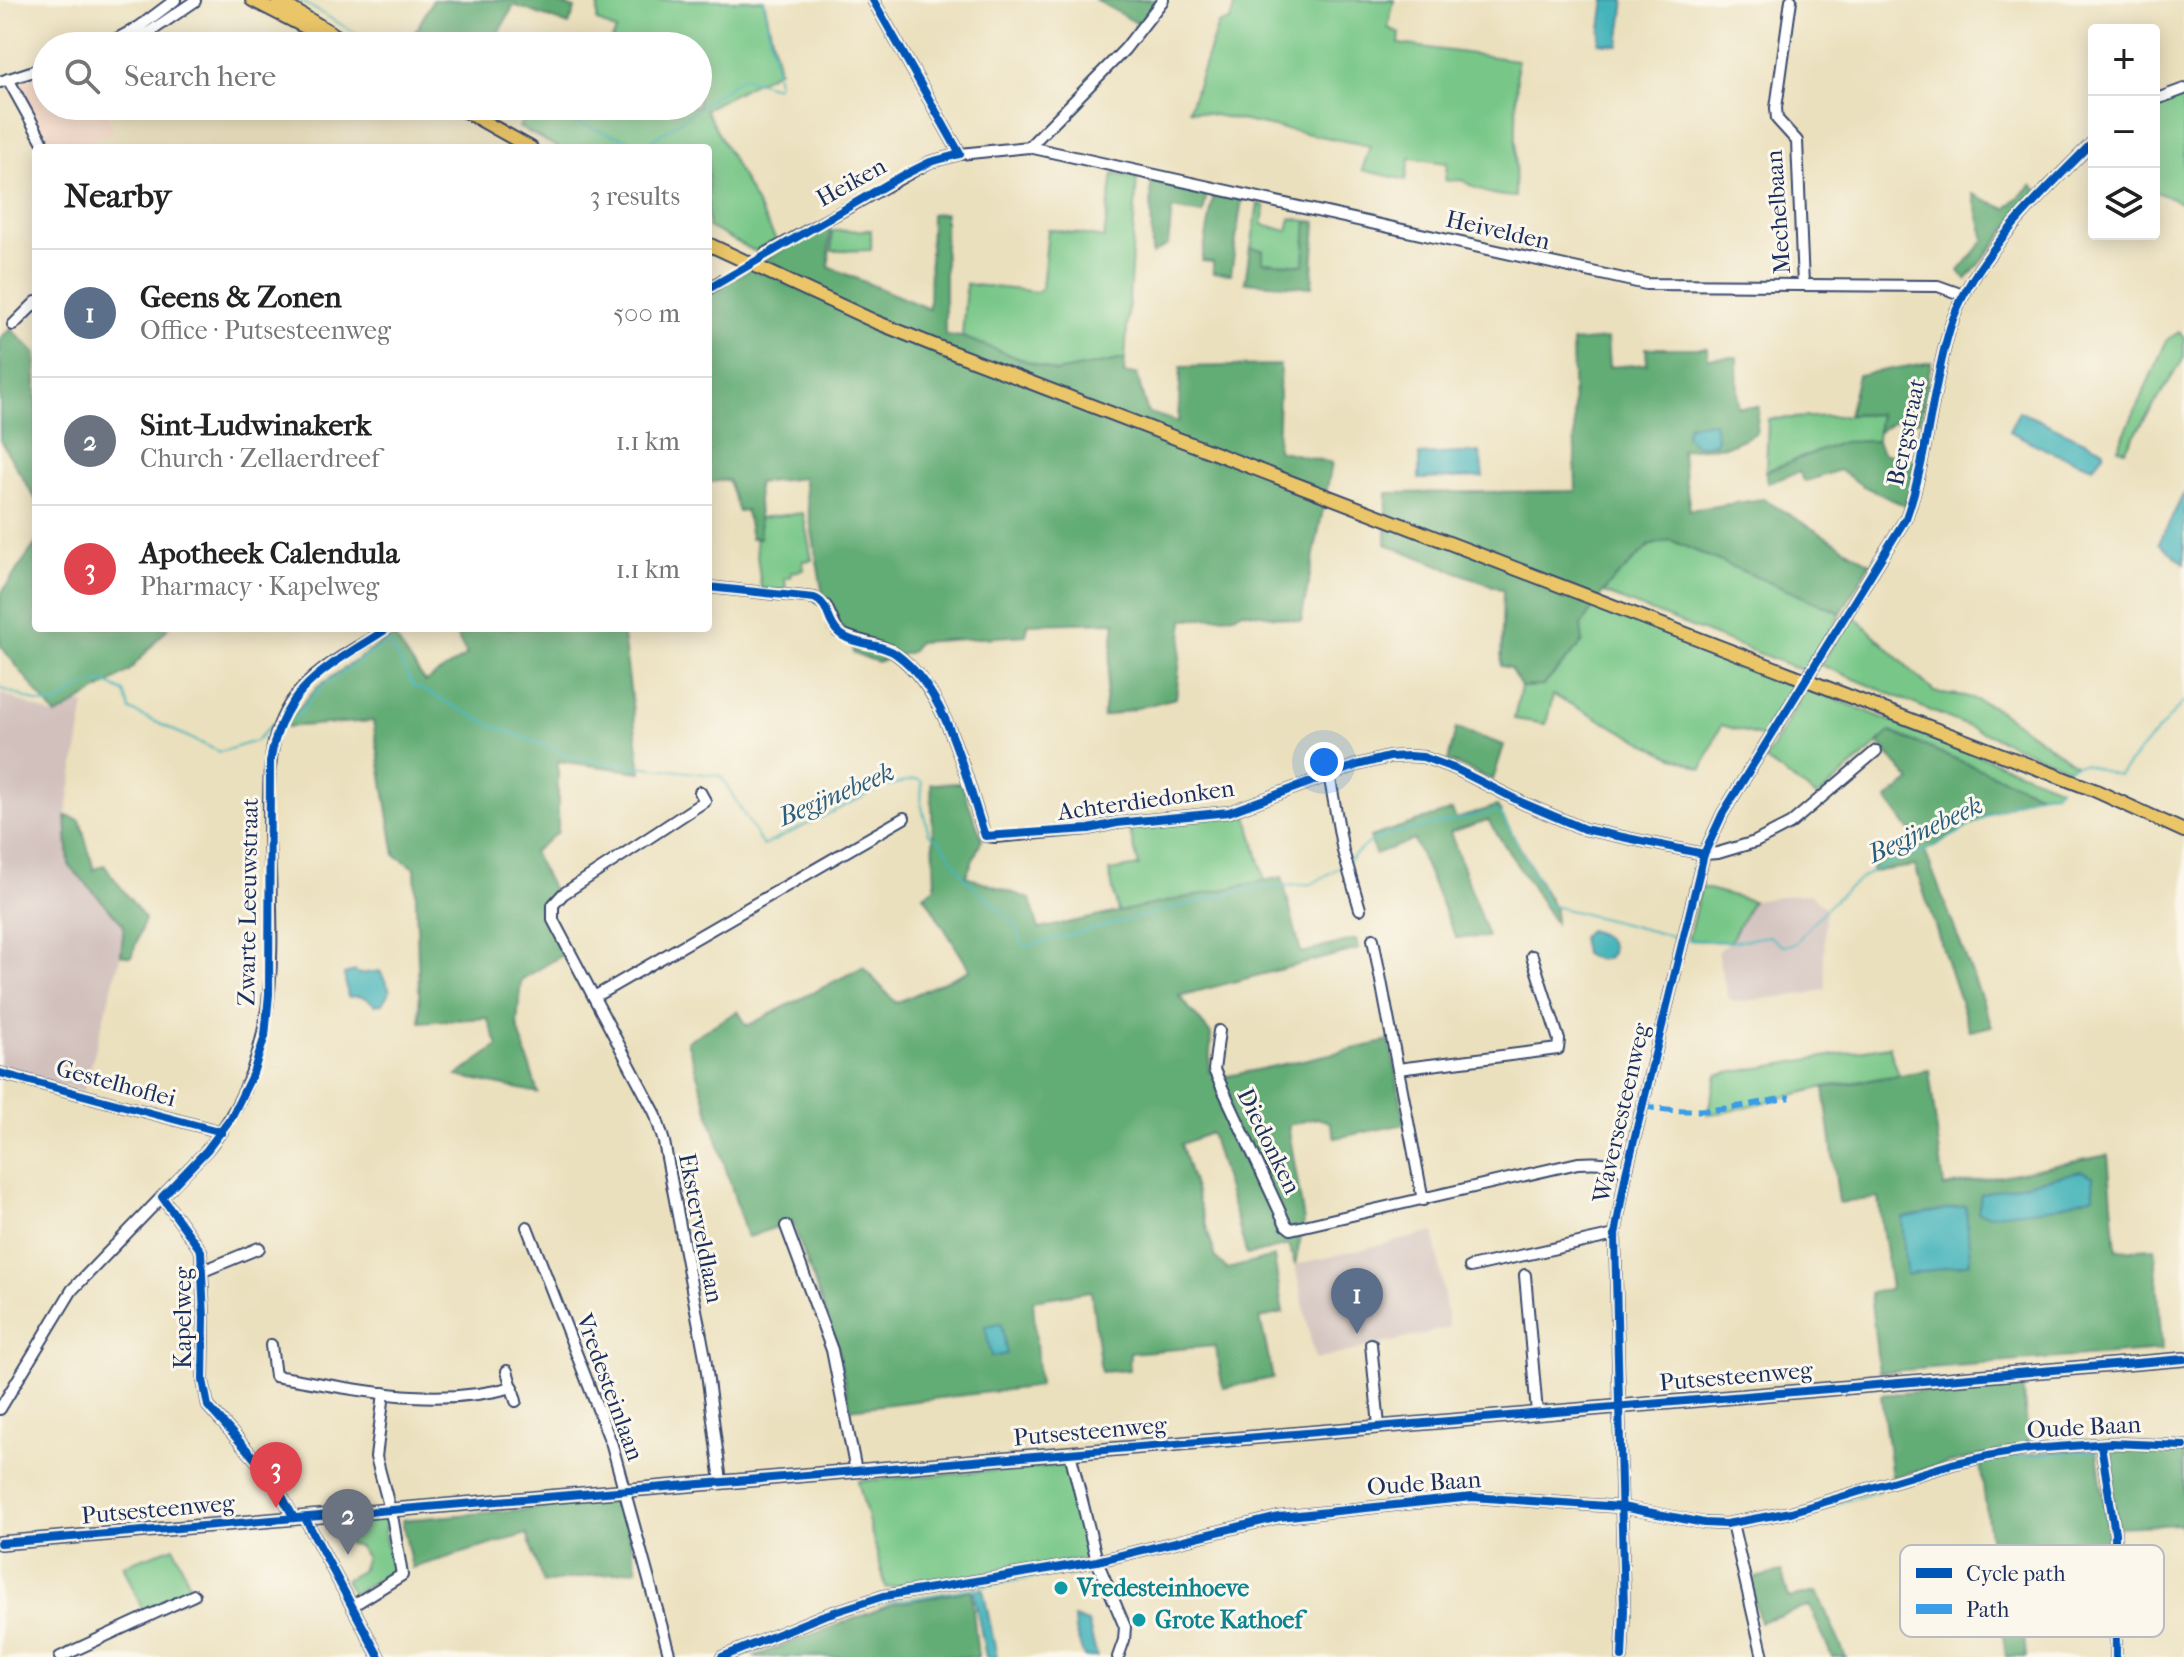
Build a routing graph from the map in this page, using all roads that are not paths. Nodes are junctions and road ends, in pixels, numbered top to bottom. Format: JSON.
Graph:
{"nodes":[{"id":1,"x":175,"y":0,"type":"edge"},
{"id":2,"x":252,"y":0,"type":"edge"},
{"id":3,"x":277,"y":0,"type":"edge"},
{"id":4,"x":873,"y":0,"type":"edge"},
{"id":5,"x":1163,"y":0,"type":"edge"},
{"id":6,"x":1791,"y":0,"type":"edge"},
{"id":7,"x":195,"y":1,"type":"edge"},
{"id":8,"x":130,"y":32,"type":"edge"},
{"id":9,"x":149,"y":32,"type":"edge"},
{"id":10,"x":315,"y":32,"type":"edge"},
{"id":11,"x":330,"y":32,"type":"edge"},
{"id":12,"x":32,"y":71,"type":"edge"},
{"id":13,"x":4,"y":80,"type":"edge"},
{"id":14,"x":2184,"y":89,"type":"edge"},
{"id":15,"x":2160,"y":98,"type":"edge"},
{"id":16,"x":481,"y":120,"type":"edge"},
{"id":17,"x":44,"y":144,"type":"edge"},
{"id":18,"x":524,"y":144,"type":"edge"},
{"id":19,"x":1029,"y":147,"type":"junction"},
{"id":20,"x":2088,"y":147,"type":"edge"},
{"id":21,"x":960,"y":154,"type":"junction"},
{"id":22,"x":712,"y":246,"type":"edge"},
{"id":23,"x":765,"y":254,"type":"dead end"},
{"id":24,"x":721,"y":281,"type":"dead end"},
{"id":25,"x":1803,"y":285,"type":"junction"},
{"id":26,"x":712,"y":287,"type":"edge"},
{"id":27,"x":1963,"y":295,"type":"junction"},
{"id":28,"x":32,"y":306,"type":"edge"},
{"id":29,"x":13,"y":325,"type":"dead end"},
{"id":30,"x":712,"y":587,"type":"edge"},
{"id":31,"x":382,"y":632,"type":"edge"},
{"id":32,"x":1767,"y":743,"type":"joint"},
{"id":33,"x":1876,"y":751,"type":"dead end"},
{"id":34,"x":1329,"y":774,"type":"junction"},
{"id":35,"x":700,"y":792,"type":"dead end"},
{"id":36,"x":903,"y":817,"type":"dead end"},
{"id":37,"x":2184,"y":831,"type":"edge"},
{"id":38,"x":1704,"y":854,"type":"junction"},
{"id":39,"x":1360,"y":909,"type":"dead end"},
{"id":40,"x":1373,"y":939,"type":"dead end"},
{"id":41,"x":1532,"y":956,"type":"dead end"},
{"id":42,"x":594,"y":997,"type":"junction"},
{"id":43,"x":1219,"y":1031,"type":"dead end"},
{"id":44,"x":1398,"y":1069,"type":"junction"},
{"id":45,"x":0,"y":1073,"type":"edge"},
{"id":46,"x":222,"y":1132,"type":"junction"},
{"id":47,"x":1626,"y":1173,"type":"junction"},
{"id":48,"x":162,"y":1197,"type":"junction"},
{"id":49,"x":1423,"y":1200,"type":"junction"},
{"id":50,"x":786,"y":1226,"type":"dead end"},
{"id":51,"x":527,"y":1227,"type":"dead end"},
{"id":52,"x":1615,"y":1235,"type":"junction"},
{"id":53,"x":259,"y":1248,"type":"dead end"},
{"id":54,"x":1470,"y":1267,"type":"dead end"},
{"id":55,"x":203,"y":1271,"type":"junction"},
{"id":56,"x":1525,"y":1275,"type":"dead end"},
{"id":57,"x":1371,"y":1344,"type":"dead end"},
{"id":58,"x":271,"y":1345,"type":"dead end"},
{"id":59,"x":2184,"y":1359,"type":"edge"},
{"id":60,"x":507,"y":1371,"type":"dead end"},
{"id":61,"x":513,"y":1387,"type":"junction"},
{"id":62,"x":384,"y":1393,"type":"junction"},
{"id":63,"x":516,"y":1401,"type":"dead end"},
{"id":64,"x":1619,"y":1406,"type":"junction"},
{"id":65,"x":0,"y":1409,"type":"edge"},
{"id":66,"x":1537,"y":1413,"type":"junction"},
{"id":67,"x":1379,"y":1426,"type":"junction"},
{"id":68,"x":2101,"y":1445,"type":"junction"},
{"id":69,"x":2184,"y":1446,"type":"edge"},
{"id":70,"x":1070,"y":1453,"type":"junction"},
{"id":71,"x":856,"y":1471,"type":"junction"},
{"id":72,"x":721,"y":1482,"type":"junction"},
{"id":73,"x":624,"y":1490,"type":"junction"},
{"id":74,"x":1622,"y":1507,"type":"junction"},
{"id":75,"x":391,"y":1516,"type":"junction"},
{"id":76,"x":299,"y":1518,"type":"junction"},
{"id":77,"x":1732,"y":1523,"type":"junction"},
{"id":78,"x":0,"y":1543,"type":"edge"},
{"id":79,"x":2115,"y":1545,"type":"edge"},
{"id":80,"x":1097,"y":1561,"type":"junction"},
{"id":81,"x":194,"y":1595,"type":"dead end"},
{"id":82,"x":352,"y":1606,"type":"junction"},
{"id":83,"x":2116,"y":1637,"type":"edge"},
{"id":84,"x":60,"y":1657,"type":"edge"},
{"id":85,"x":379,"y":1657,"type":"edge"},
{"id":86,"x":670,"y":1657,"type":"edge"},
{"id":87,"x":722,"y":1657,"type":"edge"},
{"id":88,"x":1118,"y":1657,"type":"edge"},
{"id":89,"x":1622,"y":1657,"type":"edge"},
{"id":90,"x":1763,"y":1657,"type":"edge"},
{"id":91,"x":2116,"y":1657,"type":"edge"}],
"edges":[{"from":1,"to":8,"type":"street"},
{"from":2,"to":10,"type":"main road"},
{"from":3,"to":11,"type":"main road"},
{"from":4,"to":21,"type":"street"},
{"from":5,"to":19,"type":"street"},
{"from":6,"to":25,"type":"street","name":"Mechelbaan"},
{"from":7,"to":9,"type":"street"},
{"from":12,"to":13,"type":"street"},
{"from":13,"to":17,"type":"street"},
{"from":14,"to":15,"type":"street"},
{"from":16,"to":18,"type":"main road"},
{"from":19,"to":21,"type":"street","name":"Heiken"},
{"from":19,"to":25,"type":"street","name":"Heivelden"},
{"from":20,"to":27,"type":"street","name":"Bergstraat"},
{"from":21,"to":23,"type":"street","name":"Heiken"},
{"from":22,"to":37,"type":"main road","bridge":true},
{"from":24,"to":26,"type":"street"},
{"from":25,"to":27,"type":"street","name":"Heivelden"},
{"from":27,"to":32,"type":"street","name":"Bergstraat"},
{"from":28,"to":29,"type":"street"},
{"from":30,"to":34,"type":"street","name":"Achterdiedonken"},
{"from":31,"to":46,"type":"street","name":"Zwarte Leeuwstraat"},
{"from":32,"to":38,"type":"street","name":"Waversesteenweg"},
{"from":33,"to":38,"type":"street"},
{"from":34,"to":38,"type":"street","name":"Achterdiedonken"},
{"from":34,"to":39,"type":"street"},
{"from":35,"to":42,"type":"street","name":"Eksterveldlaan"},
{"from":36,"to":42,"type":"street"},
{"from":38,"to":47,"type":"street","name":"Waversesteenweg"},
{"from":40,"to":44,"type":"street"},
{"from":41,"to":44,"type":"street"},
{"from":42,"to":72,"type":"street","name":"Eksterveldlaan"},
{"from":43,"to":49,"type":"street","name":"Diedonken"},
{"from":44,"to":49,"type":"street"},
{"from":45,"to":46,"type":"street","name":"Gestelhoflei"},
{"from":46,"to":48,"type":"street","name":"Zwarte Leeuwstraat"},
{"from":47,"to":49,"type":"street","name":"Diedonken"},
{"from":47,"to":52,"type":"street","name":"Waversesteenweg"},
{"from":48,"to":55,"type":"street","name":"Kapelweg"},
{"from":48,"to":65,"type":"street","name":"Zwarte Leeuwstraat"},
{"from":50,"to":71,"type":"street"},
{"from":51,"to":73,"type":"street","name":"Vredesteinlaan"},
{"from":52,"to":54,"type":"street","name":"Waversesteenweg"},
{"from":52,"to":64,"type":"street","name":"Waversesteenweg"},
{"from":53,"to":55,"type":"street","name":"Kapelweg"},
{"from":55,"to":76,"type":"street","name":"Kapelweg"},
{"from":56,"to":66,"type":"street"},
{"from":57,"to":67,"type":"street"},
{"from":58,"to":62,"type":"street"},
{"from":59,"to":64,"type":"main road","name":"Putsesteenweg"},
{"from":60,"to":61,"type":"street"},
{"from":61,"to":62,"type":"street"},
{"from":61,"to":63,"type":"street"},
{"from":62,"to":75,"type":"street"},
{"from":64,"to":66,"type":"main road","name":"Putsesteenweg"},
{"from":64,"to":74,"type":"street","name":"Waversesteenweg"},
{"from":66,"to":67,"type":"main road","name":"Putsesteenweg"},
{"from":67,"to":70,"type":"main road","name":"Putsesteenweg"},
{"from":68,"to":69,"type":"street","name":"Oude Baan"},
{"from":68,"to":77,"type":"street","name":"Oude Baan"},
{"from":68,"to":79,"type":"street"},
{"from":70,"to":71,"type":"main road","name":"Putsesteenweg"},
{"from":70,"to":80,"type":"street"},
{"from":71,"to":72,"type":"main road","name":"Putsesteenweg"},
{"from":72,"to":73,"type":"main road","name":"Putsesteenweg"},
{"from":73,"to":75,"type":"main road","name":"Putsesteenweg"},
{"from":73,"to":86,"type":"street","name":"Vredesteinlaan"},
{"from":74,"to":77,"type":"street","name":"Oude Baan"},
{"from":74,"to":80,"type":"street","name":"Oude Baan"},
{"from":74,"to":89,"type":"street","name":"Waversesteenweg"},
{"from":75,"to":76,"type":"main road","name":"Putsesteenweg"},
{"from":75,"to":82,"type":"street"},
{"from":76,"to":78,"type":"main road","name":"Putsesteenweg"},
{"from":76,"to":82,"type":"street","name":"Kapelweg"},
{"from":77,"to":90,"type":"street"},
{"from":80,"to":87,"type":"street","name":"Oude Baan"},
{"from":80,"to":88,"type":"street"},
{"from":81,"to":84,"type":"street"},
{"from":82,"to":85,"type":"street","name":"Kapelweg"},
{"from":83,"to":91,"type":"street"}]}
